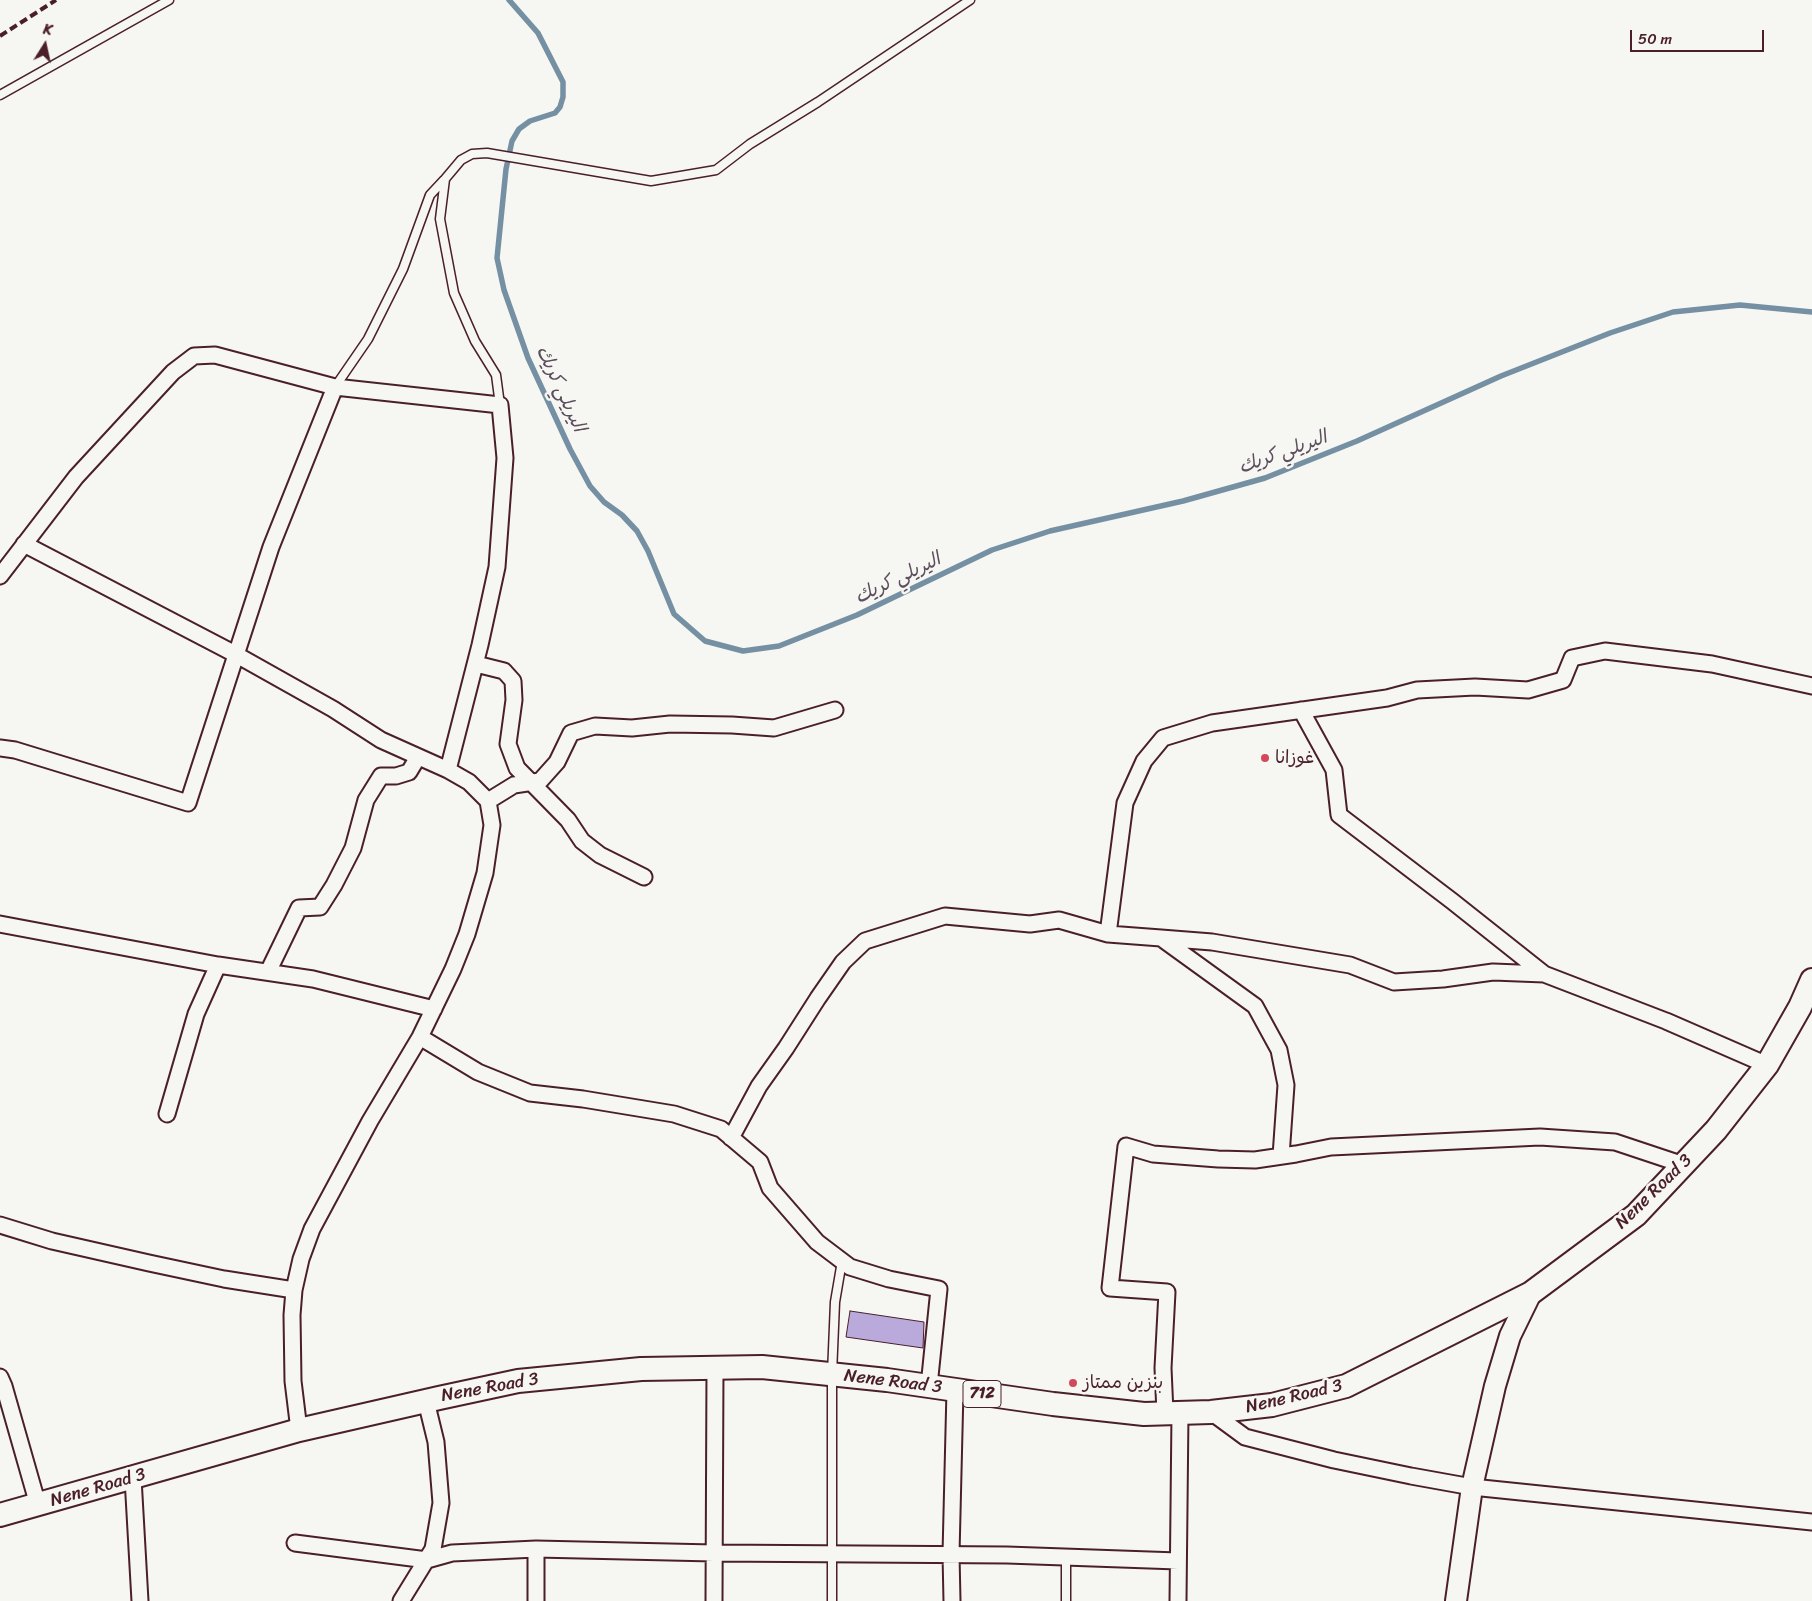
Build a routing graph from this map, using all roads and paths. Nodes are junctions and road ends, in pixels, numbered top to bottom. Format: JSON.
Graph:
{"nodes":[{"id":1,"x":169,"y":0,"type":"edge"},
{"id":2,"x":970,"y":0,"type":"edge"},
{"id":3,"x":0,"y":95,"type":"edge"},
{"id":4,"x":444,"y":179,"type":"junction"},
{"id":5,"x":335,"y":386,"type":"junction"},
{"id":6,"x":500,"y":405,"type":"junction"},
{"id":7,"x":24,"y":544,"type":"junction"},
{"id":8,"x":0,"y":576,"type":"edge"},
{"id":9,"x":235,"y":654,"type":"junction"},
{"id":10,"x":476,"y":664,"type":"junction"},
{"id":11,"x":1812,"y":686,"type":"edge"},
{"id":12,"x":835,"y":710,"type":"dead end"},
{"id":13,"x":1301,"y":710,"type":"junction"},
{"id":14,"x":0,"y":748,"type":"edge"},
{"id":15,"x":418,"y":757,"type":"junction"},
{"id":16,"x":448,"y":770,"type":"junction"},
{"id":17,"x":531,"y":783,"type":"junction"},
{"id":18,"x":488,"y":801,"type":"junction"},
{"id":19,"x":644,"y":877,"type":"dead end"},
{"id":20,"x":0,"y":924,"type":"edge"},
{"id":21,"x":1108,"y":934,"type":"junction"},
{"id":22,"x":1160,"y":938,"type":"junction"},
{"id":23,"x":218,"y":965,"type":"junction"},
{"id":24,"x":268,"y":972,"type":"junction"},
{"id":25,"x":1544,"y":974,"type":"junction"},
{"id":26,"x":1812,"y":980,"type":"edge"},
{"id":27,"x":434,"y":1009,"type":"junction"},
{"id":28,"x":420,"y":1037,"type":"junction"},
{"id":29,"x":1767,"y":1065,"type":"junction"},
{"id":30,"x":167,"y":1114,"type":"dead end"},
{"id":31,"x":731,"y":1138,"type":"junction"},
{"id":32,"x":1281,"y":1156,"type":"junction"},
{"id":33,"x":1684,"y":1165,"type":"junction"},
{"id":34,"x":0,"y":1225,"type":"edge"},
{"id":35,"x":842,"y":1261,"type":"junction"},
{"id":36,"x":294,"y":1290,"type":"junction"},
{"id":37,"x":1531,"y":1293,"type":"junction"},
{"id":38,"x":714,"y":1368,"type":"junction"},
{"id":39,"x":832,"y":1374,"type":"junction"},
{"id":40,"x":0,"y":1377,"type":"edge"},
{"id":41,"x":929,"y":1386,"type":"junction"},
{"id":42,"x":955,"y":1390,"type":"junction"},
{"id":43,"x":426,"y":1401,"type":"junction"},
{"id":44,"x":1211,"y":1412,"type":"junction"},
{"id":45,"x":1173,"y":1413,"type":"junction"},
{"id":46,"x":300,"y":1430,"type":"junction"},
{"id":47,"x":133,"y":1478,"type":"junction"},
{"id":48,"x":1472,"y":1487,"type":"junction"},
{"id":49,"x":38,"y":1505,"type":"junction"},
{"id":50,"x":0,"y":1515,"type":"edge"},
{"id":51,"x":1812,"y":1522,"type":"edge"},
{"id":52,"x":295,"y":1543,"type":"dead end"},
{"id":53,"x":536,"y":1549,"type":"junction"},
{"id":54,"x":714,"y":1553,"type":"junction"},
{"id":55,"x":832,"y":1553,"type":"junction"},
{"id":56,"x":951,"y":1554,"type":"junction"},
{"id":57,"x":1066,"y":1557,"type":"junction"},
{"id":58,"x":427,"y":1560,"type":"junction"},
{"id":59,"x":1178,"y":1561,"type":"junction"},
{"id":60,"x":140,"y":1601,"type":"edge"},
{"id":61,"x":401,"y":1601,"type":"edge"},
{"id":62,"x":536,"y":1601,"type":"edge"},
{"id":63,"x":714,"y":1601,"type":"edge"},
{"id":64,"x":832,"y":1601,"type":"edge"},
{"id":65,"x":952,"y":1601,"type":"edge"},
{"id":66,"x":1066,"y":1601,"type":"edge"},
{"id":67,"x":1178,"y":1601,"type":"edge"},
{"id":68,"x":1456,"y":1601,"type":"edge"}],
"edges":[{"from":1,"to":3,"type":"lane"},
{"from":2,"to":4,"type":"lane"},
{"from":4,"to":5,"type":"lane"},
{"from":4,"to":6,"type":"lane"},
{"from":5,"to":6,"type":"street"},
{"from":5,"to":7,"type":"street"},
{"from":5,"to":9,"type":"street"},
{"from":6,"to":10,"type":"street"},
{"from":7,"to":8,"type":"street"},
{"from":7,"to":9,"type":"street"},
{"from":9,"to":14,"type":"street"},
{"from":9,"to":15,"type":"street"},
{"from":10,"to":16,"type":"street"},
{"from":10,"to":17,"type":"street"},
{"from":11,"to":13,"type":"street"},
{"from":12,"to":17,"type":"street"},
{"from":13,"to":21,"type":"street"},
{"from":13,"to":25,"type":"street"},
{"from":15,"to":16,"type":"street"},
{"from":15,"to":24,"type":"street"},
{"from":16,"to":18,"type":"street"},
{"from":17,"to":18,"type":"street"},
{"from":17,"to":19,"type":"street"},
{"from":18,"to":27,"type":"street"},
{"from":20,"to":23,"type":"street"},
{"from":21,"to":22,"type":"street"},
{"from":21,"to":31,"type":"street"},
{"from":22,"to":25,"type":"street"},
{"from":22,"to":32,"type":"street"},
{"from":23,"to":24,"type":"street"},
{"from":23,"to":30,"type":"street"},
{"from":24,"to":27,"type":"street"},
{"from":25,"to":29,"type":"street"},
{"from":26,"to":29,"type":"main road","name":"Nene Road 3","number":"712"},
{"from":27,"to":28,"type":"street"},
{"from":28,"to":31,"type":"street"},
{"from":28,"to":36,"type":"street"},
{"from":29,"to":33,"type":"main road","name":"Nene Road 3","number":"712"},
{"from":31,"to":35,"type":"street"},
{"from":32,"to":33,"type":"street"},
{"from":32,"to":45,"type":"street"},
{"from":33,"to":37,"type":"main road","name":"Nene Road 3","number":"712"},
{"from":34,"to":36,"type":"street"},
{"from":35,"to":39,"type":"lane"},
{"from":35,"to":41,"type":"street"},
{"from":36,"to":46,"type":"street"},
{"from":37,"to":44,"type":"main road","name":"Nene Road 3","number":"712"},
{"from":37,"to":48,"type":"street"},
{"from":38,"to":39,"type":"main road","name":"Nene Road 3","number":"712"},
{"from":38,"to":43,"type":"main road","name":"Nene Road 3","number":"712"},
{"from":38,"to":54,"type":"street"},
{"from":39,"to":41,"type":"main road","name":"Nene Road 3","number":"712"},
{"from":39,"to":55,"type":"lane"},
{"from":40,"to":49,"type":"street"},
{"from":41,"to":42,"type":"main road","name":"Nene Road 3","number":"712"},
{"from":42,"to":45,"type":"main road","name":"Nene Road 3","number":"712"},
{"from":42,"to":56,"type":"street"},
{"from":43,"to":46,"type":"main road","name":"Nene Road 3","number":"712"},
{"from":43,"to":58,"type":"street"},
{"from":44,"to":45,"type":"main road","name":"Nene Road 3","number":"712"},
{"from":44,"to":48,"type":"street"},
{"from":45,"to":59,"type":"street"},
{"from":46,"to":47,"type":"main road","name":"Nene Road 3","number":"712"},
{"from":47,"to":49,"type":"main road","name":"Nene Road 3","number":"712"},
{"from":47,"to":60,"type":"street"},
{"from":48,"to":51,"type":"street"},
{"from":48,"to":68,"type":"street"},
{"from":49,"to":50,"type":"main road","name":"Nene Road 3","number":"712"},
{"from":52,"to":58,"type":"street"},
{"from":53,"to":54,"type":"street"},
{"from":53,"to":58,"type":"street"},
{"from":53,"to":62,"type":"street"},
{"from":54,"to":55,"type":"street"},
{"from":54,"to":63,"type":"street"},
{"from":55,"to":56,"type":"street"},
{"from":55,"to":64,"type":"lane"},
{"from":56,"to":57,"type":"street"},
{"from":56,"to":65,"type":"street"},
{"from":57,"to":59,"type":"street"},
{"from":57,"to":66,"type":"lane"},
{"from":58,"to":61,"type":"street"},
{"from":59,"to":67,"type":"street"}]}
